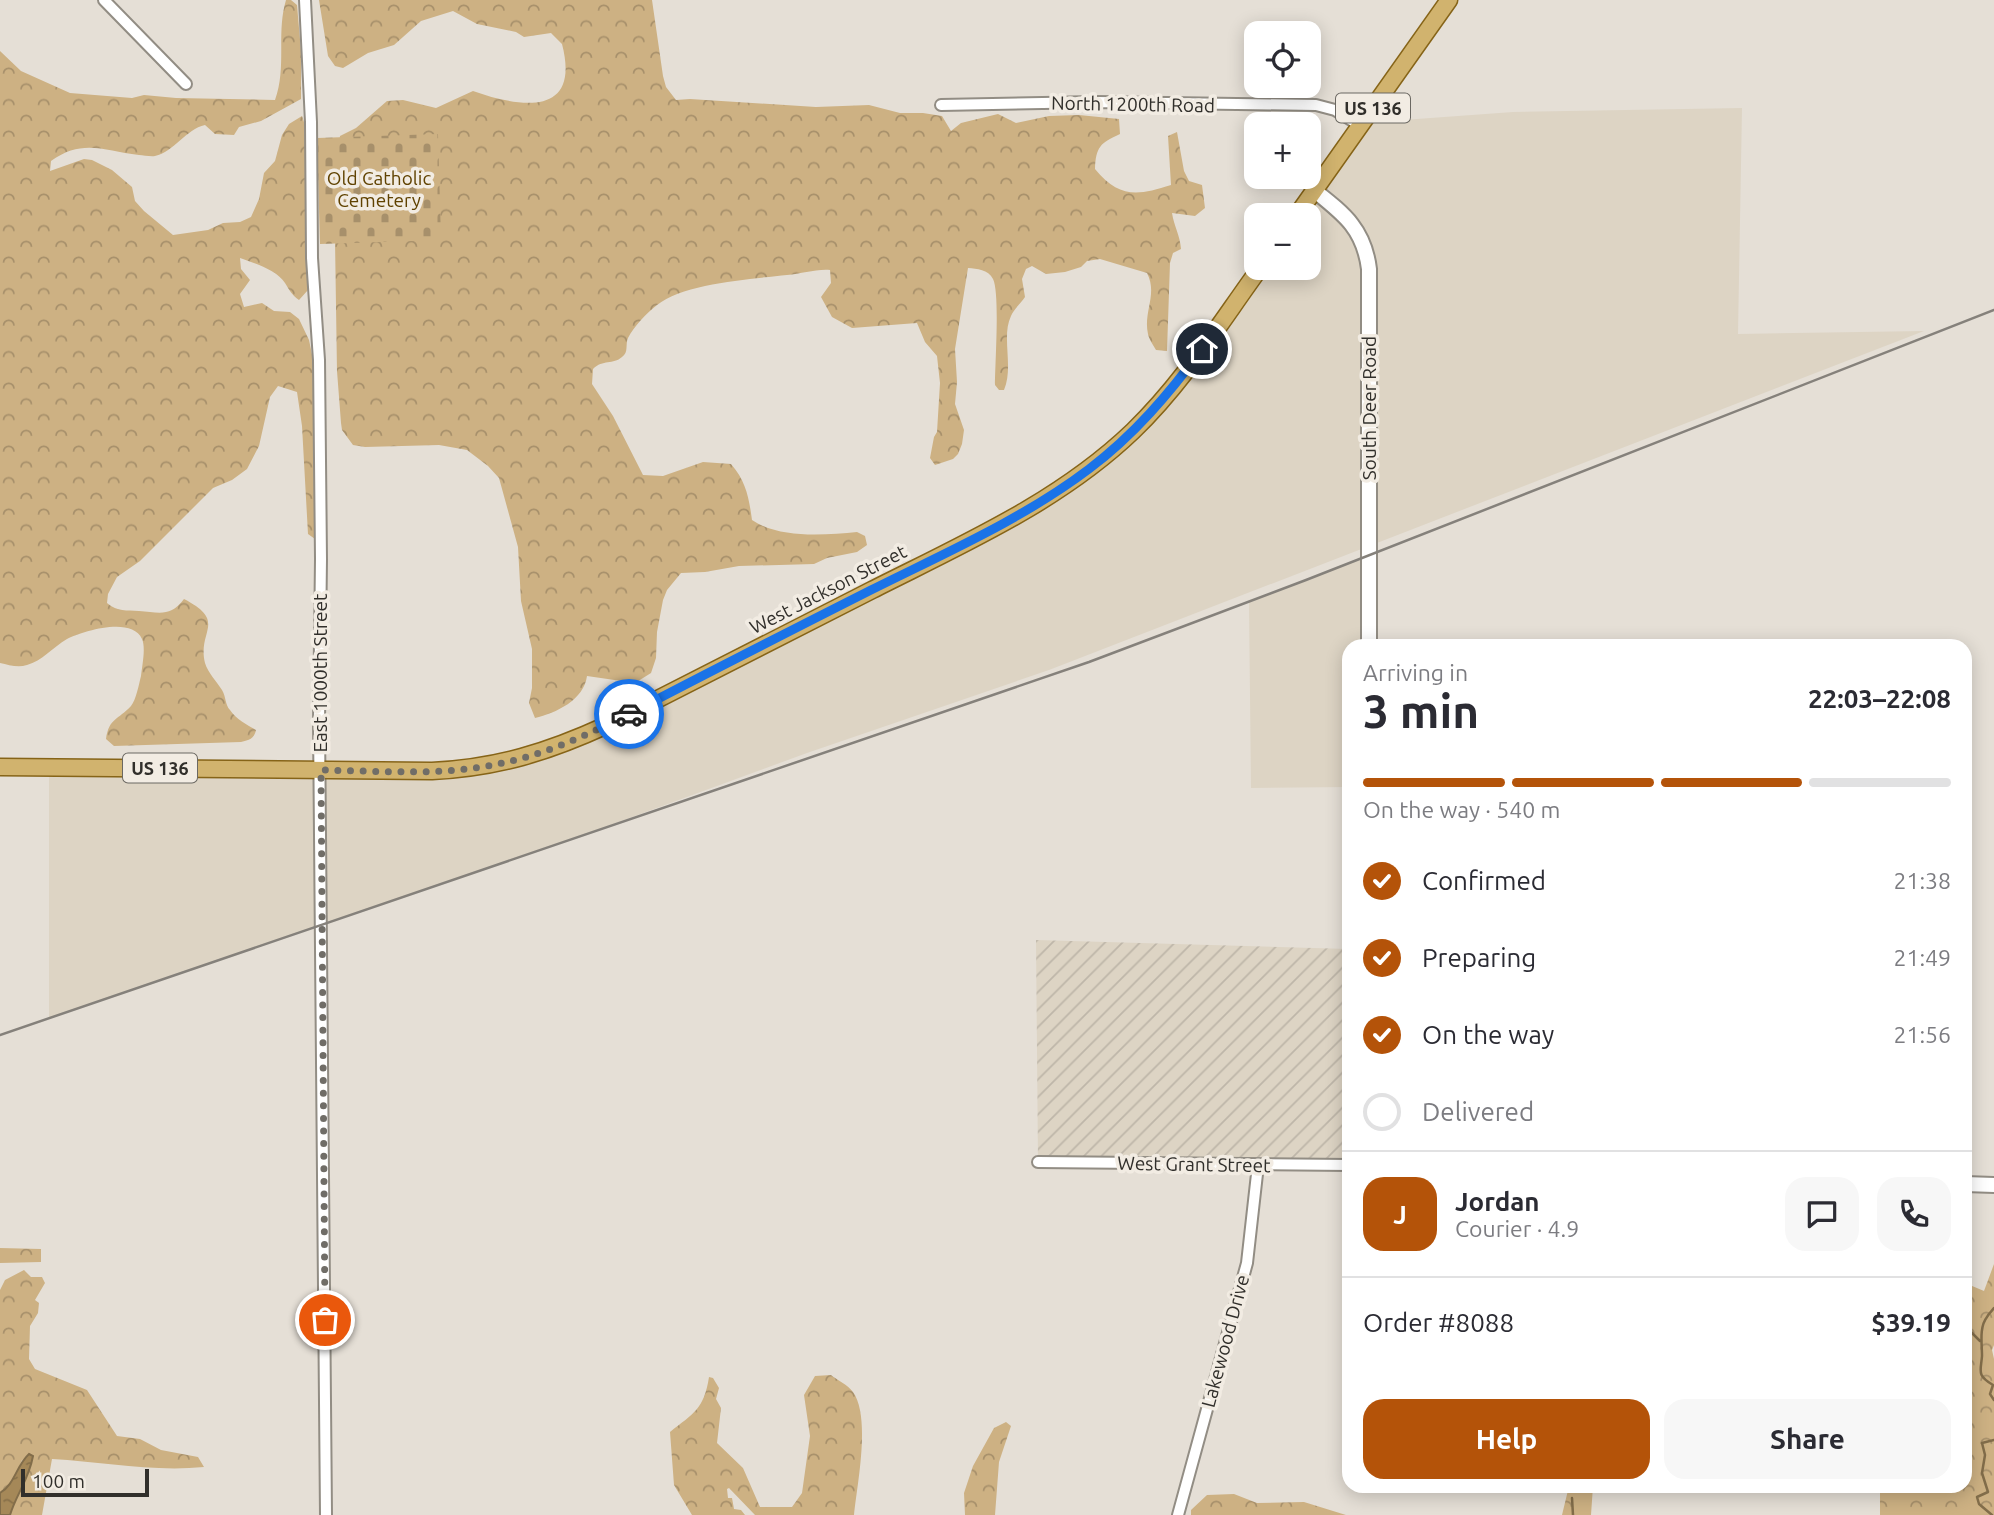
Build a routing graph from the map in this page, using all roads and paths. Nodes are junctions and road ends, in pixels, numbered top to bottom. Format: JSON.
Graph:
{"nodes":[{"id":1,"x":104,"y":0,"type":"edge"},
{"id":2,"x":305,"y":0,"type":"edge"},
{"id":3,"x":1449,"y":0,"type":"edge"},
{"id":4,"x":186,"y":85,"type":"dead end"},
{"id":5,"x":941,"y":105,"type":"dead end"},
{"id":6,"x":1360,"y":126,"type":"junction"},
{"id":7,"x":1315,"y":191,"type":"junction"},
{"id":8,"x":1306,"y":203,"type":"edge"},
{"id":9,"x":1251,"y":280,"type":"edge"},
{"id":10,"x":1369,"y":639,"type":"edge"},
{"id":11,"x":0,"y":767,"type":"edge"},
{"id":12,"x":321,"y":770,"type":"junction"},
{"id":13,"x":1038,"y":1162,"type":"dead end"},
{"id":14,"x":1258,"y":1165,"type":"junction"},
{"id":15,"x":1342,"y":1165,"type":"edge"},
{"id":16,"x":1972,"y":1184,"type":"edge"},
{"id":17,"x":1994,"y":1185,"type":"edge"},
{"id":18,"x":326,"y":1515,"type":"edge"},
{"id":19,"x":1178,"y":1515,"type":"edge"}],
"edges":[{"from":1,"to":4,"type":"street"},
{"from":2,"to":12,"type":"street","name":"East 1000th Street"},
{"from":3,"to":6,"type":"main road","number":"US 136"},
{"from":5,"to":6,"type":"street","name":"North 1200th Road"},
{"from":6,"to":7,"type":"main road","number":"US 136"},
{"from":7,"to":8,"type":"main road","number":"US 136"},
{"from":7,"to":10,"type":"main road","name":"South Deer Road"},
{"from":9,"to":12,"type":"main road","name":"West Jackson Street","number":"US 136"},
{"from":11,"to":12,"type":"main road","number":"US 136"},
{"from":12,"to":18,"type":"street","name":"East 1000th Street"},
{"from":13,"to":14,"type":"street","name":"West Grant Street"},
{"from":14,"to":15,"type":"street","name":"West Grant Street"},
{"from":14,"to":19,"type":"street","name":"Lakewood Drive"},
{"from":16,"to":17,"type":"main road"}]}
